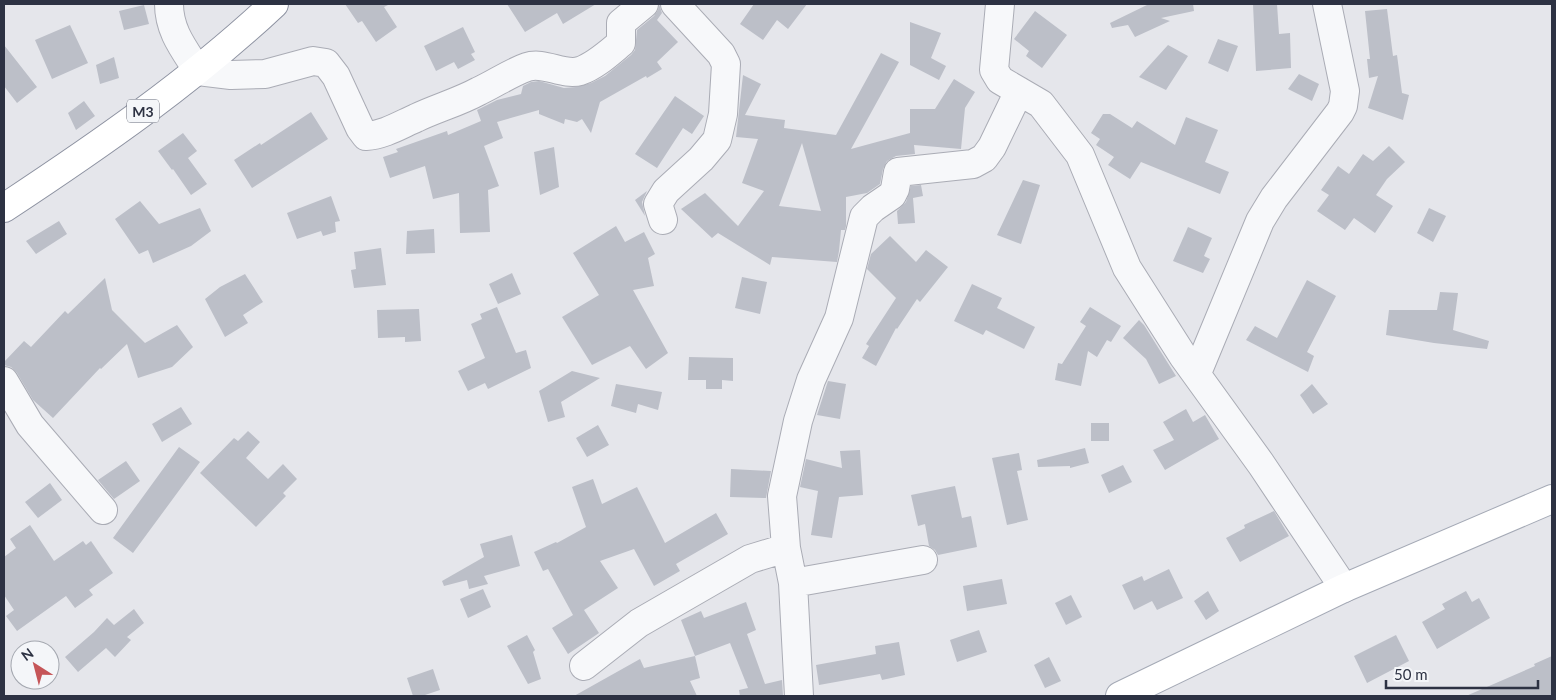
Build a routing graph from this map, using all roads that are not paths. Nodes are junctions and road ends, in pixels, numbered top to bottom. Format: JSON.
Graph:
{"nodes":[{"id":1,"x":169,"y":4,"type":"edge"},
{"id":2,"x":274,"y":4,"type":"edge"},
{"id":3,"x":644,"y":4,"type":"edge"},
{"id":4,"x":675,"y":4,"type":"edge"},
{"id":5,"x":1000,"y":4,"type":"edge"},
{"id":6,"x":1327,"y":4,"type":"edge"},
{"id":7,"x":198,"y":70,"type":"junction"},
{"id":8,"x":1018,"y":91,"type":"junction"},
{"id":9,"x":4,"y":208,"type":"edge"},
{"id":10,"x":663,"y":220,"type":"dead end"},
{"id":11,"x":1197,"y":374,"type":"junction"},
{"id":12,"x":4,"y":381,"type":"edge"},
{"id":13,"x":1552,"y":499,"type":"edge"},
{"id":14,"x":103,"y":510,"type":"dead end"},
{"id":15,"x":786,"y":548,"type":"junction"},
{"id":16,"x":922,"y":560,"type":"dead end"},
{"id":17,"x":794,"y":583,"type":"junction"},
{"id":18,"x":1344,"y":588,"type":"junction"},
{"id":19,"x":584,"y":666,"type":"dead end"},
{"id":20,"x":798,"y":696,"type":"edge"},
{"id":21,"x":1120,"y":696,"type":"edge"}],
"edges":[{"from":1,"to":7,"type":"street"},
{"from":2,"to":7,"type":"main road","number":"M3"},
{"from":3,"to":7,"type":"street"},
{"from":4,"to":10,"type":"street"},
{"from":5,"to":8,"type":"street"},
{"from":6,"to":11,"type":"street"},
{"from":7,"to":9,"type":"main road","number":"M3"},
{"from":8,"to":11,"type":"street"},
{"from":8,"to":15,"type":"street"},
{"from":11,"to":18,"type":"street"},
{"from":12,"to":14,"type":"street"},
{"from":13,"to":18,"type":"main road"},
{"from":15,"to":17,"type":"street"},
{"from":15,"to":19,"type":"street"},
{"from":16,"to":17,"type":"street"},
{"from":17,"to":20,"type":"street"},
{"from":18,"to":21,"type":"main road"}]}
